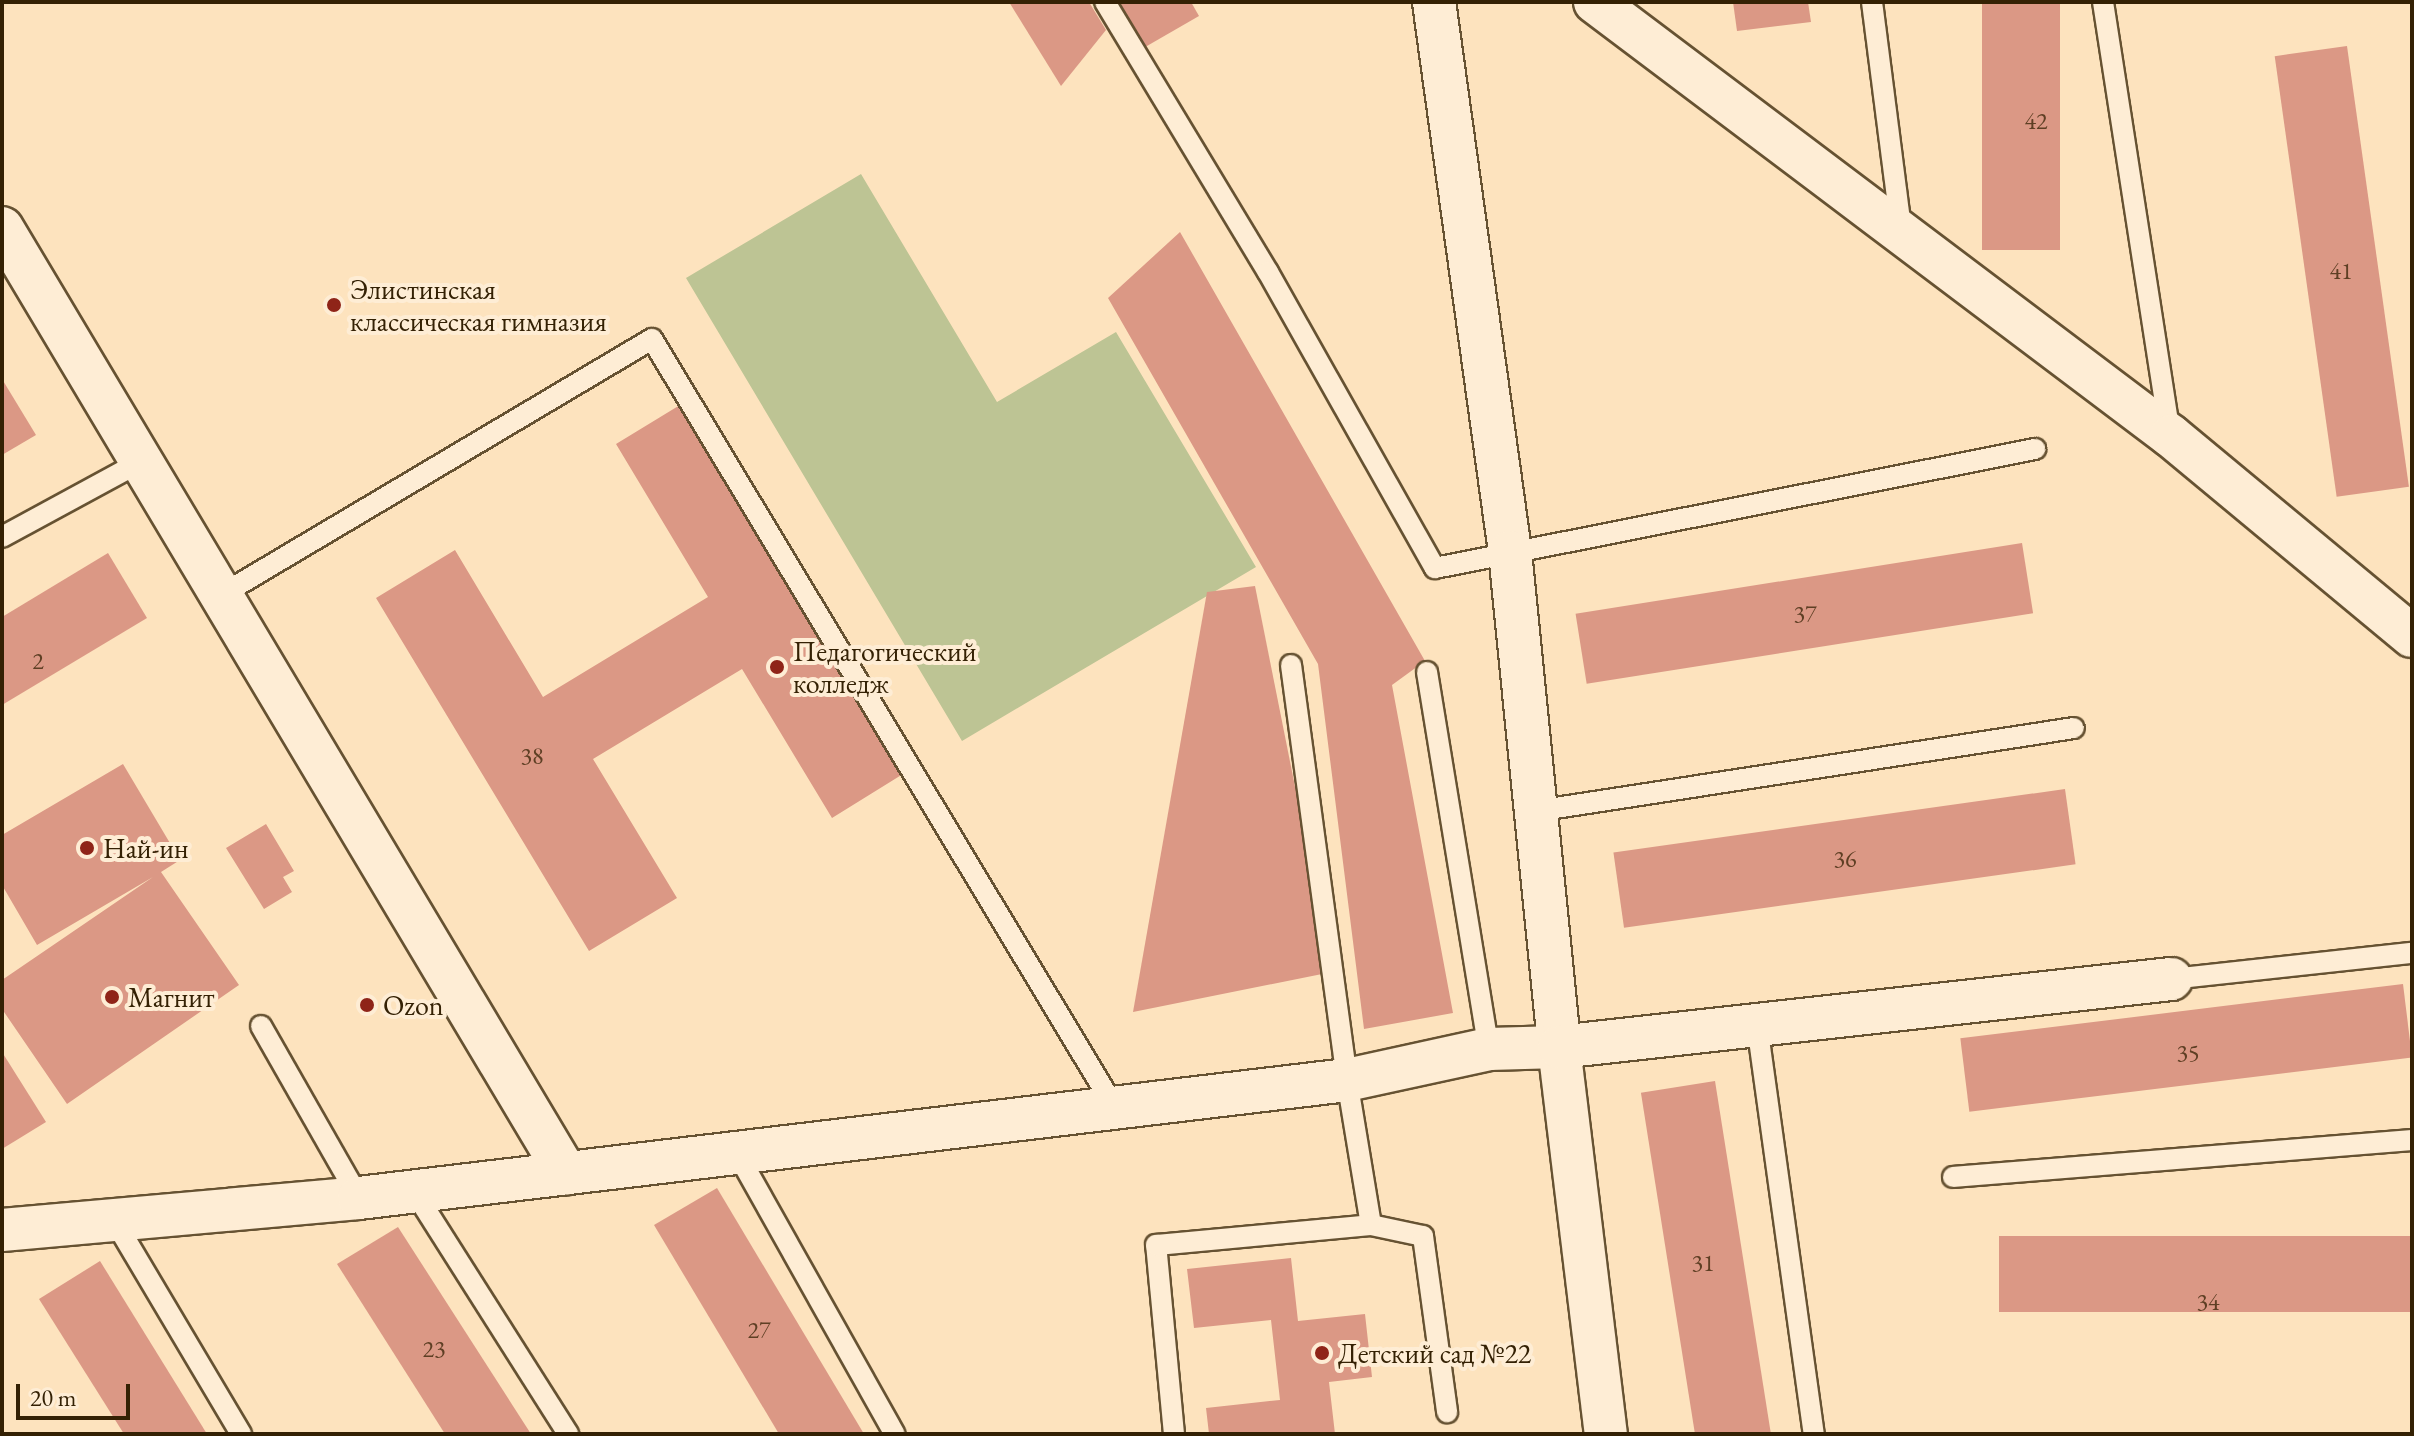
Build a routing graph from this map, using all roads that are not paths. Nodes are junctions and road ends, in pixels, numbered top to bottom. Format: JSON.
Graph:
{"nodes":[{"id":1,"x":1105,"y":2,"type":"edge"},
{"id":2,"x":1434,"y":2,"type":"edge"},
{"id":3,"x":1872,"y":2,"type":"edge"},
{"id":4,"x":2103,"y":2,"type":"edge"},
{"id":5,"x":1605,"y":6,"type":"edge"},
{"id":6,"x":2,"y":228,"type":"edge"},
{"id":7,"x":1901,"y":233,"type":"junction"},
{"id":8,"x":2171,"y":436,"type":"junction"},
{"id":9,"x":2035,"y":449,"type":"dead end"},
{"id":10,"x":142,"y":461,"type":"junction"},
{"id":11,"x":2,"y":537,"type":"edge"},
{"id":12,"x":1510,"y":552,"type":"junction"},
{"id":13,"x":221,"y":595,"type":"junction"},
{"id":14,"x":2412,"y":636,"type":"edge"},
{"id":15,"x":1291,"y":665,"type":"dead end"},
{"id":16,"x":1427,"y":672,"type":"dead end"},
{"id":17,"x":2074,"y":728,"type":"dead end"},
{"id":18,"x":1536,"y":811,"type":"junction"},
{"id":19,"x":2412,"y":953,"type":"edge"},
{"id":20,"x":2171,"y":979,"type":"joint"},
{"id":21,"x":1757,"y":1025,"type":"junction"},
{"id":22,"x":261,"y":1026,"type":"dead end"},
{"id":23,"x":1559,"y":1047,"type":"junction"},
{"id":24,"x":1489,"y":1049,"type":"junction"},
{"id":25,"x":1347,"y":1080,"type":"junction"},
{"id":26,"x":1115,"y":1108,"type":"junction"},
{"id":27,"x":2412,"y":1140,"type":"edge"},
{"id":28,"x":737,"y":1153,"type":"junction"},
{"id":29,"x":566,"y":1173,"type":"junction"},
{"id":30,"x":1953,"y":1177,"type":"dead end"},
{"id":31,"x":414,"y":1191,"type":"junction"},
{"id":32,"x":359,"y":1198,"type":"junction"},
{"id":33,"x":114,"y":1220,"type":"junction"},
{"id":34,"x":1371,"y":1225,"type":"junction"},
{"id":35,"x":2,"y":1230,"type":"edge"},
{"id":36,"x":1447,"y":1412,"type":"dead end"},
{"id":37,"x":241,"y":1434,"type":"edge"},
{"id":38,"x":568,"y":1434,"type":"edge"},
{"id":39,"x":895,"y":1434,"type":"edge"},
{"id":40,"x":1174,"y":1434,"type":"edge"},
{"id":41,"x":1606,"y":1434,"type":"edge"},
{"id":42,"x":1814,"y":1434,"type":"edge"}],
"edges":[{"from":1,"to":12,"type":"lane"},
{"from":2,"to":12,"type":"street"},
{"from":3,"to":7,"type":"lane"},
{"from":4,"to":8,"type":"lane"},
{"from":5,"to":7,"type":"street"},
{"from":6,"to":10,"type":"street"},
{"from":7,"to":8,"type":"street"},
{"from":8,"to":14,"type":"street"},
{"from":9,"to":12,"type":"lane"},
{"from":10,"to":11,"type":"lane"},
{"from":10,"to":13,"type":"street"},
{"from":12,"to":18,"type":"street"},
{"from":13,"to":26,"type":"lane"},
{"from":13,"to":29,"type":"street"},
{"from":15,"to":25,"type":"lane"},
{"from":16,"to":24,"type":"lane"},
{"from":17,"to":18,"type":"lane"},
{"from":18,"to":23,"type":"street"},
{"from":19,"to":20,"type":"lane"},
{"from":20,"to":21,"type":"street"},
{"from":21,"to":23,"type":"street"},
{"from":21,"to":42,"type":"lane"},
{"from":22,"to":32,"type":"lane"},
{"from":23,"to":24,"type":"street"},
{"from":23,"to":41,"type":"street"},
{"from":24,"to":25,"type":"street"},
{"from":25,"to":26,"type":"street"},
{"from":25,"to":34,"type":"lane"},
{"from":26,"to":28,"type":"street"},
{"from":27,"to":30,"type":"lane"},
{"from":28,"to":29,"type":"street"},
{"from":28,"to":39,"type":"lane"},
{"from":29,"to":31,"type":"street"},
{"from":31,"to":32,"type":"street"},
{"from":31,"to":38,"type":"lane"},
{"from":32,"to":33,"type":"street"},
{"from":33,"to":35,"type":"street"},
{"from":33,"to":37,"type":"lane"},
{"from":34,"to":36,"type":"lane"},
{"from":34,"to":40,"type":"lane"}]}
